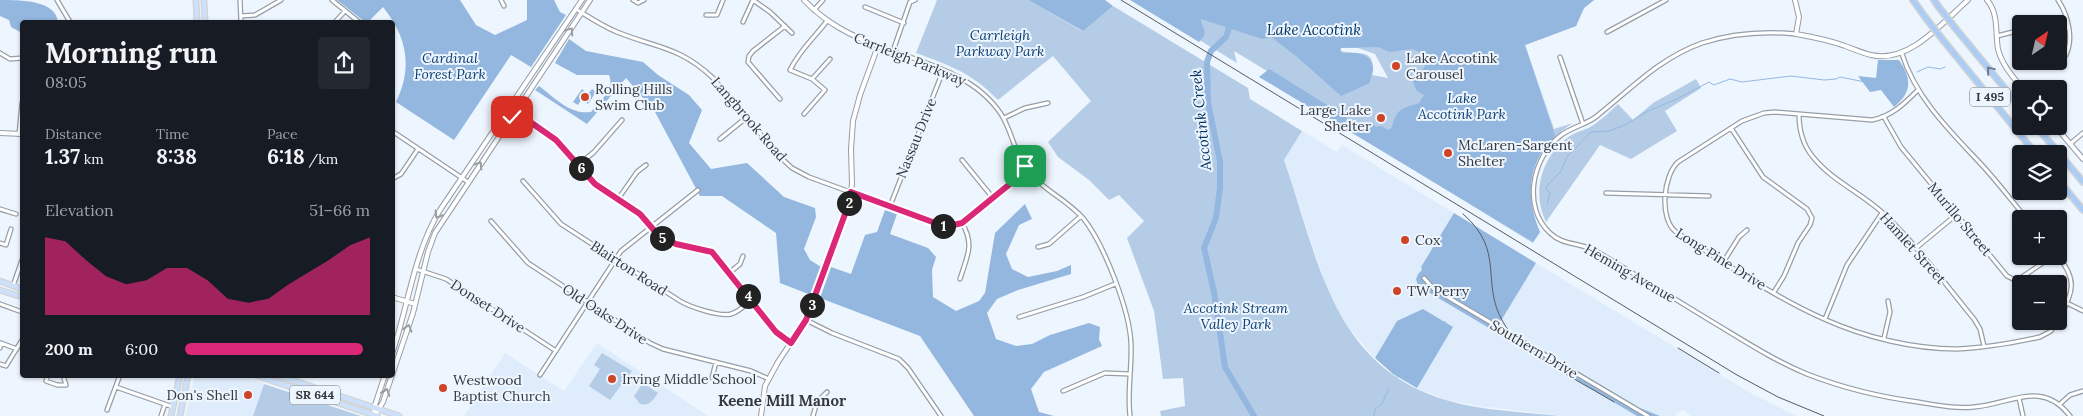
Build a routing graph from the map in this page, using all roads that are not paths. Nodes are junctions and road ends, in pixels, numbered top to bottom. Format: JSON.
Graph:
{"nodes":[{"id":1,"x":57,"y":0,"type":"edge"},
{"id":2,"x":196,"y":0,"type":"edge"},
{"id":3,"x":204,"y":0,"type":"edge"},
{"id":4,"x":240,"y":0,"type":"edge"},
{"id":5,"x":281,"y":0,"type":"edge"},
{"id":6,"x":332,"y":0,"type":"edge"},
{"id":7,"x":500,"y":0,"type":"edge"},
{"id":8,"x":582,"y":0,"type":"edge"},
{"id":9,"x":590,"y":0,"type":"edge"},
{"id":10,"x":634,"y":0,"type":"edge"},
{"id":11,"x":644,"y":0,"type":"edge"},
{"id":12,"x":723,"y":0,"type":"edge"},
{"id":13,"x":753,"y":0,"type":"edge"},
{"id":14,"x":804,"y":0,"type":"edge"},
{"id":15,"x":823,"y":0,"type":"edge"},
{"id":16,"x":915,"y":0,"type":"edge"},
{"id":17,"x":1666,"y":0,"type":"edge"},
{"id":18,"x":1795,"y":0,"type":"edge"},
{"id":19,"x":1912,"y":0,"type":"edge"},
{"id":20,"x":1934,"y":0,"type":"edge"},
{"id":21,"x":1968,"y":0,"type":"edge"},
{"id":22,"x":1987,"y":0,"type":"edge"},
{"id":23,"x":2058,"y":0,"type":"edge"},
{"id":24,"x":1659,"y":2,"type":"edge"},
{"id":25,"x":504,"y":6,"type":"dead end"},
{"id":26,"x":576,"y":8,"type":"junction"},
{"id":27,"x":865,"y":8,"type":"dead end"},
{"id":28,"x":814,"y":10,"type":"junction"},
{"id":29,"x":345,"y":11,"type":"junction"},
{"id":30,"x":582,"y":12,"type":"junction"},
{"id":31,"x":706,"y":15,"type":"dead end"},
{"id":32,"x":241,"y":16,"type":"junction"},
{"id":33,"x":69,"y":20,"type":"edge"},
{"id":34,"x":197,"y":20,"type":"edge"},
{"id":35,"x":205,"y":20,"type":"edge"},
{"id":36,"x":242,"y":20,"type":"edge"},
{"id":37,"x":338,"y":20,"type":"edge"},
{"id":38,"x":356,"y":20,"type":"edge"},
{"id":39,"x":827,"y":21,"type":"junction"},
{"id":40,"x":743,"y":22,"type":"dead end"},
{"id":41,"x":904,"y":23,"type":"junction"},
{"id":42,"x":785,"y":26,"type":"junction"},
{"id":43,"x":2069,"y":28,"type":"joint"},
{"id":44,"x":1608,"y":32,"type":"dead end"},
{"id":45,"x":2012,"y":32,"type":"edge"},
{"id":46,"x":792,"y":33,"type":"dead end"},
{"id":47,"x":1796,"y":34,"type":"junction"},
{"id":48,"x":1997,"y":36,"type":"junction"},
{"id":49,"x":878,"y":46,"type":"junction"},
{"id":50,"x":2068,"y":48,"type":"edge"},
{"id":51,"x":893,"y":51,"type":"junction"},
{"id":52,"x":0,"y":53,"type":"edge"},
{"id":53,"x":1902,"y":54,"type":"junction"},
{"id":54,"x":1560,"y":57,"type":"dead end"},
{"id":55,"x":20,"y":58,"type":"edge"},
{"id":56,"x":830,"y":59,"type":"dead end"},
{"id":57,"x":943,"y":70,"type":"junction"},
{"id":58,"x":812,"y":79,"type":"junction"},
{"id":59,"x":2017,"y":80,"type":"edge"},
{"id":60,"x":1918,"y":90,"type":"junction"},
{"id":61,"x":2012,"y":97,"type":"edge"},
{"id":62,"x":780,"y":99,"type":"dead end"},
{"id":63,"x":1048,"y":103,"type":"dead end"},
{"id":64,"x":510,"y":108,"type":"junction"},
{"id":65,"x":516,"y":112,"type":"junction"},
{"id":66,"x":804,"y":114,"type":"dead end"},
{"id":67,"x":1799,"y":114,"type":"junction"},
{"id":68,"x":747,"y":117,"type":"junction"},
{"id":69,"x":1004,"y":118,"type":"junction"},
{"id":70,"x":1884,"y":118,"type":"junction"},
{"id":71,"x":622,"y":120,"type":"dead end"},
{"id":72,"x":1584,"y":124,"type":"junction"},
{"id":73,"x":1731,"y":128,"type":"junction"},
{"id":74,"x":0,"y":133,"type":"edge"},
{"id":75,"x":2083,"y":133,"type":"edge"},
{"id":76,"x":20,"y":134,"type":"edge"},
{"id":77,"x":395,"y":134,"type":"edge"},
{"id":78,"x":2044,"y":135,"type":"edge"},
{"id":79,"x":2062,"y":135,"type":"edge"},
{"id":80,"x":720,"y":139,"type":"dead end"},
{"id":81,"x":2070,"y":144,"type":"junction"},
{"id":82,"x":2029,"y":145,"type":"edge"},
{"id":83,"x":418,"y":149,"type":"junction"},
{"id":84,"x":2083,"y":159,"type":"edge"},
{"id":85,"x":962,"y":160,"type":"dead end"},
{"id":86,"x":578,"y":165,"type":"junction"},
{"id":87,"x":646,"y":165,"type":"dead end"},
{"id":88,"x":1027,"y":170,"type":"junction"},
{"id":89,"x":395,"y":177,"type":"edge"},
{"id":90,"x":462,"y":179,"type":"junction"},
{"id":91,"x":523,"y":181,"type":"dead end"},
{"id":92,"x":468,"y":182,"type":"junction"},
{"id":93,"x":2083,"y":182,"type":"edge"},
{"id":94,"x":698,"y":190,"type":"dead end"},
{"id":95,"x":2067,"y":191,"type":"edge"},
{"id":96,"x":851,"y":192,"type":"junction"},
{"id":97,"x":1606,"y":193,"type":"dead end"},
{"id":98,"x":1666,"y":195,"type":"junction"},
{"id":99,"x":1709,"y":196,"type":"dead end"},
{"id":100,"x":993,"y":198,"type":"junction"},
{"id":101,"x":618,"y":199,"type":"junction"},
{"id":102,"x":890,"y":206,"type":"junction"},
{"id":103,"x":0,"y":209,"type":"edge"},
{"id":104,"x":2020,"y":210,"type":"edge"},
{"id":105,"x":2083,"y":210,"type":"edge"},
{"id":106,"x":1882,"y":213,"type":"junction"},
{"id":107,"x":16,"y":214,"type":"dead end"},
{"id":108,"x":1956,"y":215,"type":"junction"},
{"id":109,"x":1081,"y":216,"type":"junction"},
{"id":110,"x":491,"y":221,"type":"dead end"},
{"id":111,"x":962,"y":223,"type":"junction"},
{"id":112,"x":11,"y":228,"type":"dead end"},
{"id":113,"x":652,"y":228,"type":"junction"},
{"id":114,"x":1747,"y":230,"type":"dead end"},
{"id":115,"x":0,"y":243,"type":"edge"},
{"id":116,"x":1038,"y":247,"type":"dead end"},
{"id":117,"x":1916,"y":248,"type":"junction"},
{"id":118,"x":743,"y":256,"type":"dead end"},
{"id":119,"x":616,"y":259,"type":"junction"},
{"id":120,"x":1724,"y":261,"type":"junction"},
{"id":121,"x":2041,"y":265,"type":"edge"},
{"id":122,"x":2065,"y":265,"type":"edge"},
{"id":123,"x":20,"y":266,"type":"edge"},
{"id":124,"x":416,"y":270,"type":"junction"},
{"id":125,"x":423,"y":271,"type":"junction"},
{"id":126,"x":729,"y":273,"type":"junction"},
{"id":127,"x":1424,"y":278,"type":"dead end"},
{"id":128,"x":960,"y":279,"type":"dead end"},
{"id":129,"x":0,"y":281,"type":"edge"},
{"id":130,"x":1115,"y":284,"type":"junction"},
{"id":131,"x":14,"y":286,"type":"junction"},
{"id":132,"x":20,"y":288,"type":"edge"},
{"id":133,"x":0,"y":290,"type":"edge"},
{"id":134,"x":1774,"y":292,"type":"junction"},
{"id":135,"x":20,"y":296,"type":"edge"},
{"id":136,"x":395,"y":298,"type":"edge"},
{"id":137,"x":751,"y":300,"type":"junction"},
{"id":138,"x":1888,"y":301,"type":"dead end"},
{"id":139,"x":2067,"y":301,"type":"edge"},
{"id":140,"x":408,"y":302,"type":"junction"},
{"id":141,"x":588,"y":302,"type":"junction"},
{"id":142,"x":0,"y":304,"type":"edge"},
{"id":143,"x":415,"y":304,"type":"junction"},
{"id":144,"x":2067,"y":304,"type":"edge"},
{"id":145,"x":20,"y":311,"type":"edge"},
{"id":146,"x":2083,"y":312,"type":"edge"},
{"id":147,"x":1019,"y":317,"type":"dead end"},
{"id":148,"x":1825,"y":319,"type":"junction"},
{"id":149,"x":806,"y":320,"type":"junction"},
{"id":150,"x":2051,"y":330,"type":"edge"},
{"id":151,"x":1884,"y":338,"type":"junction"},
{"id":152,"x":791,"y":343,"type":"junction"},
{"id":153,"x":20,"y":344,"type":"edge"},
{"id":154,"x":395,"y":344,"type":"edge"},
{"id":155,"x":1984,"y":346,"type":"junction"},
{"id":156,"x":0,"y":348,"type":"edge"},
{"id":157,"x":17,"y":349,"type":"junction"},
{"id":158,"x":556,"y":350,"type":"junction"},
{"id":159,"x":716,"y":362,"type":"junction"},
{"id":160,"x":0,"y":364,"type":"edge"},
{"id":161,"x":395,"y":366,"type":"edge"},
{"id":162,"x":1129,"y":374,"type":"junction"},
{"id":163,"x":540,"y":375,"type":"dead end"},
{"id":164,"x":47,"y":378,"type":"edge"},
{"id":165,"x":65,"y":378,"type":"edge"},
{"id":166,"x":119,"y":378,"type":"edge"},
{"id":167,"x":179,"y":378,"type":"edge"},
{"id":168,"x":188,"y":378,"type":"edge"},
{"id":169,"x":264,"y":378,"type":"edge"},
{"id":170,"x":286,"y":378,"type":"edge"},
{"id":171,"x":384,"y":378,"type":"edge"},
{"id":172,"x":391,"y":378,"type":"edge"},
{"id":173,"x":712,"y":378,"type":"dead end"},
{"id":174,"x":769,"y":379,"type":"junction"},
{"id":175,"x":116,"y":387,"type":"junction"},
{"id":176,"x":1063,"y":391,"type":"dead end"},
{"id":177,"x":2083,"y":391,"type":"edge"},
{"id":178,"x":827,"y":392,"type":"dead end"},
{"id":179,"x":2018,"y":398,"type":"junction"},
{"id":180,"x":165,"y":404,"type":"junction"},
{"id":181,"x":2060,"y":404,"type":"junction"},
{"id":182,"x":173,"y":407,"type":"junction"},
{"id":183,"x":377,"y":409,"type":"junction"},
{"id":184,"x":108,"y":410,"type":"dead end"},
{"id":185,"x":161,"y":416,"type":"edge"},
{"id":186,"x":171,"y":416,"type":"edge"},
{"id":187,"x":180,"y":416,"type":"edge"},
{"id":188,"x":376,"y":416,"type":"edge"},
{"id":189,"x":399,"y":416,"type":"edge"},
{"id":190,"x":761,"y":416,"type":"edge"},
{"id":191,"x":813,"y":416,"type":"edge"},
{"id":192,"x":941,"y":416,"type":"edge"},
{"id":193,"x":1130,"y":416,"type":"edge"},
{"id":194,"x":1648,"y":416,"type":"edge"},
{"id":195,"x":2023,"y":416,"type":"edge"},
{"id":196,"x":2070,"y":416,"type":"edge"}],
"edges":[{"from":1,"to":33,"type":"street"},
{"from":2,"to":34,"type":"main road"},
{"from":3,"to":35,"type":"main road"},
{"from":4,"to":32,"type":"street"},
{"from":5,"to":32,"type":"street"},
{"from":6,"to":29,"type":"street"},
{"from":7,"to":25,"type":"street"},
{"from":8,"to":26,"type":"street"},
{"from":9,"to":30,"type":"street"},
{"from":10,"to":11,"type":"street"},
{"from":12,"to":31,"type":"street"},
{"from":13,"to":40,"type":"street"},
{"from":13,"to":42,"type":"street"},
{"from":14,"to":28,"type":"street","name":"Carrleigh Parkway"},
{"from":15,"to":28,"type":"street"},
{"from":16,"to":41,"type":"street"},
{"from":17,"to":24,"type":"street"},
{"from":18,"to":47,"type":"street"},
{"from":19,"to":82,"type":"highway","number":"I 495","bridge":true},
{"from":61,"to":20,"type":"highway","number":"I 495","one_way":true,"bridge":true},
{"from":21,"to":53,"type":"street"},
{"from":22,"to":48,"type":"street"},
{"from":23,"to":43,"type":"street"},
{"from":24,"to":44,"type":"street"},
{"from":26,"to":30,"type":"street","name":"Langbrook Road"},
{"from":26,"to":64,"type":"street"},
{"from":27,"to":41,"type":"street"},
{"from":28,"to":39,"type":"street","name":"Carrleigh Parkway"},
{"from":29,"to":37,"type":"street"},
{"from":29,"to":38,"type":"street"},
{"from":65,"to":30,"type":"street","one_way":true},
{"from":30,"to":68,"type":"street","name":"Langbrook Road"},
{"from":32,"to":36,"type":"street"},
{"from":39,"to":49,"type":"street","name":"Carrleigh Parkway"},
{"from":39,"to":58,"type":"street"},
{"from":41,"to":51,"type":"street"},
{"from":42,"to":46,"type":"street"},
{"from":42,"to":62,"type":"street"},
{"from":43,"to":50,"type":"street"},
{"from":45,"to":48,"type":"street"},
{"from":47,"to":53,"type":"street","name":"Heming Avenue"},
{"from":47,"to":72,"type":"street","name":"Heming Avenue"},
{"from":48,"to":59,"type":"street"},
{"from":49,"to":51,"type":"street","name":"Carrleigh Parkway"},
{"from":49,"to":96,"type":"street"},
{"from":51,"to":57,"type":"street","name":"Carrleigh Parkway"},
{"from":52,"to":55,"type":"street"},
{"from":53,"to":60,"type":"street"},
{"from":54,"to":72,"type":"street"},
{"from":56,"to":58,"type":"street"},
{"from":57,"to":69,"type":"street","name":"Carrleigh Parkway"},
{"from":57,"to":102,"type":"street","name":"Nassau Drive"},
{"from":58,"to":66,"type":"street"},
{"from":60,"to":70,"type":"street"},
{"from":60,"to":104,"type":"street"},
{"from":63,"to":69,"type":"street"},
{"from":64,"to":65,"type":"street"},
{"from":64,"to":90,"type":"street"},
{"from":65,"to":86,"type":"street"},
{"from":92,"to":65,"type":"street","one_way":true},
{"from":67,"to":70,"type":"street","name":"Long Pine Drive"},
{"from":67,"to":73,"type":"street","name":"Long Pine Drive"},
{"from":67,"to":106,"type":"street","name":"Hamlet Street"},
{"from":68,"to":80,"type":"street"},
{"from":68,"to":96,"type":"street","name":"Langbrook Road"},
{"from":69,"to":88,"type":"street","name":"Carrleigh Parkway"},
{"from":70,"to":108,"type":"street","name":"Murillo Street"},
{"from":71,"to":86,"type":"street"},
{"from":72,"to":179,"type":"street","name":"Heming Avenue"},
{"from":73,"to":98,"type":"street","name":"Long Pine Drive"},
{"from":73,"to":134,"type":"street"},
{"from":74,"to":76,"type":"street"},
{"from":75,"to":81,"type":"street"},
{"from":77,"to":83,"type":"street"},
{"from":78,"to":93,"type":"highway"},
{"from":79,"to":81,"type":"street"},
{"from":81,"to":84,"type":"street"},
{"from":83,"to":89,"type":"street"},
{"from":83,"to":90,"type":"street"},
{"from":85,"to":100,"type":"street"},
{"from":86,"to":101,"type":"street"},
{"from":87,"to":101,"type":"street"},
{"from":88,"to":100,"type":"street"},
{"from":88,"to":109,"type":"street","name":"Carrleigh Parkway"},
{"from":90,"to":92,"type":"street"},
{"from":90,"to":124,"type":"street","one_way":true},
{"from":91,"to":119,"type":"street","name":"Blairton Road"},
{"from":92,"to":125,"type":"street"},
{"from":94,"to":113,"type":"street"},
{"from":95,"to":105,"type":"highway"},
{"from":96,"to":102,"type":"street","name":"Langbrook Road"},
{"from":96,"to":149,"type":"street"},
{"from":97,"to":98,"type":"street"},
{"from":98,"to":99,"type":"street"},
{"from":98,"to":120,"type":"street","name":"Long Pine Drive"},
{"from":100,"to":111,"type":"street"},
{"from":101,"to":113,"type":"street"},
{"from":102,"to":111,"type":"street","name":"Langbrook Road"},
{"from":103,"to":107,"type":"street"},
{"from":106,"to":117,"type":"street","name":"Hamlet Street"},
{"from":106,"to":148,"type":"street"},
{"from":108,"to":117,"type":"street"},
{"from":108,"to":121,"type":"street","name":"Murillo Street"},
{"from":109,"to":116,"type":"street"},
{"from":109,"to":130,"type":"street","name":"Carrleigh Parkway"},
{"from":110,"to":141,"type":"street","name":"Old Oaks Drive"},
{"from":111,"to":128,"type":"street"},
{"from":112,"to":115,"type":"street"},
{"from":113,"to":119,"type":"street"},
{"from":113,"to":126,"type":"street"},
{"from":114,"to":120,"type":"street"},
{"from":117,"to":155,"type":"street","name":"Hamlet Street"},
{"from":118,"to":126,"type":"street"},
{"from":119,"to":137,"type":"street","name":"Blairton Road"},
{"from":119,"to":141,"type":"street"},
{"from":120,"to":134,"type":"street","name":"Long Pine Drive"},
{"from":122,"to":139,"type":"street","name":"Long Pine Drive"},
{"from":123,"to":131,"type":"street"},
{"from":124,"to":125,"type":"street","name":"Donset Drive"},
{"from":124,"to":140,"type":"street"},
{"from":125,"to":143,"type":"street"},
{"from":125,"to":158,"type":"street","name":"Donset Drive"},
{"from":126,"to":137,"type":"street"},
{"from":127,"to":194,"type":"street","name":"Southern Drive"},
{"from":129,"to":131,"type":"main road"},
{"from":130,"to":147,"type":"street"},
{"from":130,"to":162,"type":"street","name":"Carrleigh Parkway"},
{"from":131,"to":132,"type":"main road"},
{"from":133,"to":135,"type":"main road"},
{"from":134,"to":148,"type":"street","name":"Long Pine Drive"},
{"from":136,"to":140,"type":"street"},
{"from":137,"to":152,"type":"street"},
{"from":138,"to":151,"type":"street"},
{"from":140,"to":143,"type":"street"},
{"from":140,"to":154,"type":"street"},
{"from":141,"to":158,"type":"street"},
{"from":141,"to":159,"type":"street","name":"Old Oaks Drive"},
{"from":142,"to":145,"type":"street"},
{"from":161,"to":143,"type":"street","one_way":true},
{"from":144,"to":146,"type":"street"},
{"from":148,"to":151,"type":"street","name":"Long Pine Drive"},
{"from":149,"to":152,"type":"street"},
{"from":149,"to":192,"type":"street"},
{"from":150,"to":155,"type":"street","name":"Long Pine Drive"},
{"from":151,"to":155,"type":"street","name":"Long Pine Drive"},
{"from":152,"to":174,"type":"street"},
{"from":153,"to":157,"type":"street"},
{"from":156,"to":157,"type":"street"},
{"from":157,"to":160,"type":"street"},
{"from":158,"to":163,"type":"street"},
{"from":159,"to":173,"type":"street"},
{"from":159,"to":174,"type":"street","name":"Old Oaks Drive"},
{"from":162,"to":176,"type":"street"},
{"from":162,"to":193,"type":"street","name":"Carrleigh Parkway"},
{"from":164,"to":165,"type":"street"},
{"from":166,"to":175,"type":"street"},
{"from":167,"to":182,"type":"main road"},
{"from":168,"to":187,"type":"main road"},
{"from":169,"to":188,"type":"main road","number":"SR 644"},
{"from":170,"to":183,"type":"main road","number":"SR 644"},
{"from":171,"to":183,"type":"street"},
{"from":183,"to":172,"type":"street","one_way":true},
{"from":174,"to":190,"type":"street"},
{"from":175,"to":180,"type":"street"},
{"from":175,"to":184,"type":"street"},
{"from":177,"to":181,"type":"street"},
{"from":178,"to":191,"type":"street"},
{"from":179,"to":181,"type":"street","name":"Heming Avenue"},
{"from":179,"to":195,"type":"street"},
{"from":180,"to":182,"type":"street"},
{"from":180,"to":185,"type":"street"},
{"from":181,"to":196,"type":"street"},
{"from":182,"to":186,"type":"main road"},
{"from":183,"to":188,"type":"street"},
{"from":183,"to":189,"type":"main road","number":"SR 644"}]}
